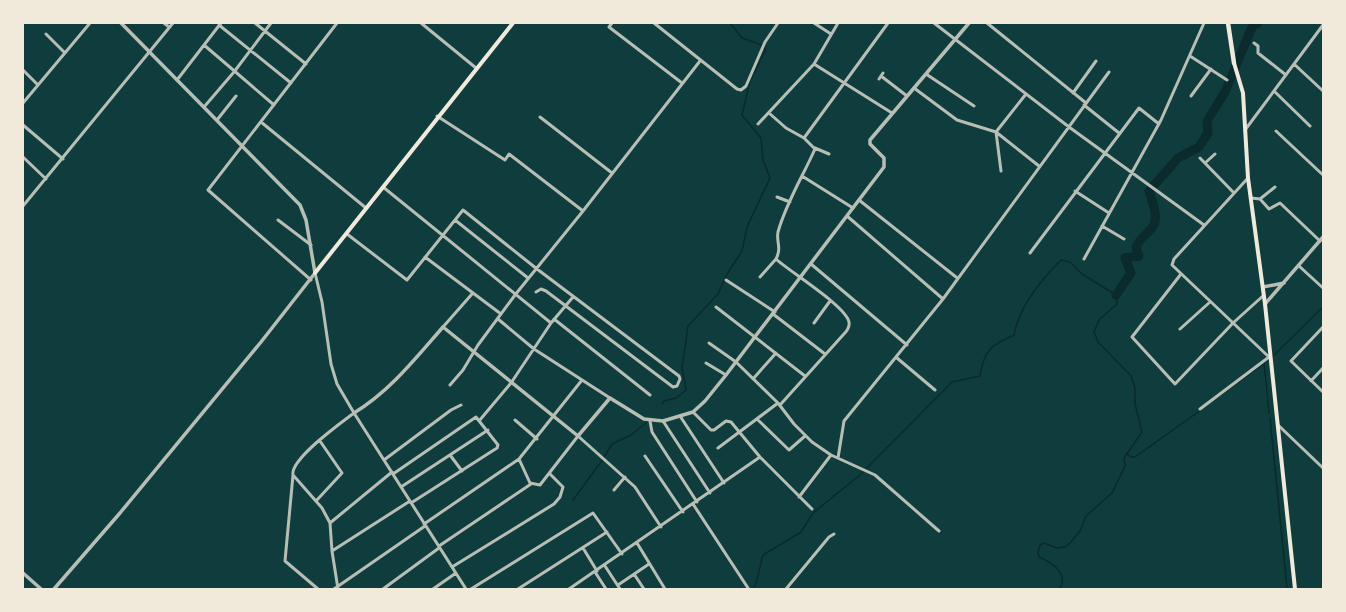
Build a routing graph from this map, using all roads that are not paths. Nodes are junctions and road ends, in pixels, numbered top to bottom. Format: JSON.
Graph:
{"nodes":[{"id":1,"x":90,"y":23,"type":"edge"},
{"id":2,"x":121,"y":23,"type":"edge"},
{"id":3,"x":164,"y":23,"type":"edge"},
{"id":4,"x":173,"y":23,"type":"edge"},
{"id":5,"x":255,"y":23,"type":"edge"},
{"id":6,"x":271,"y":23,"type":"edge"},
{"id":7,"x":337,"y":23,"type":"edge"},
{"id":8,"x":421,"y":23,"type":"edge"},
{"id":9,"x":513,"y":23,"type":"edge"},
{"id":10,"x":612,"y":23,"type":"edge"},
{"id":11,"x":654,"y":23,"type":"edge"},
{"id":12,"x":771,"y":23,"type":"edge"},
{"id":13,"x":814,"y":23,"type":"edge"},
{"id":14,"x":838,"y":23,"type":"edge"},
{"id":15,"x":888,"y":23,"type":"edge"},
{"id":16,"x":934,"y":23,"type":"edge"},
{"id":17,"x":969,"y":23,"type":"edge"},
{"id":18,"x":988,"y":23,"type":"edge"},
{"id":19,"x":1204,"y":23,"type":"edge"},
{"id":20,"x":1228,"y":23,"type":"edge"},
{"id":21,"x":220,"y":24,"type":"edge"},
{"id":22,"x":777,"y":24,"type":"edge"},
{"id":23,"x":1323,"y":25,"type":"edge"},
{"id":24,"x":169,"y":27,"type":"junction"},
{"id":25,"x":265,"y":31,"type":"junction"},
{"id":26,"x":46,"y":34,"type":"dead end"},
{"id":27,"x":831,"y":34,"type":"junction"},
{"id":28,"x":955,"y":40,"type":"junction"},
{"id":29,"x":1254,"y":43,"type":"dead end"},
{"id":30,"x":204,"y":46,"type":"junction"},
{"id":31,"x":251,"y":49,"type":"junction"},
{"id":32,"x":149,"y":52,"type":"junction"},
{"id":33,"x":65,"y":53,"type":"junction"},
{"id":34,"x":1190,"y":56,"type":"junction"},
{"id":35,"x":700,"y":61,"type":"junction"},
{"id":36,"x":1096,"y":61,"type":"dead end"},
{"id":37,"x":1234,"y":63,"type":"joint"},
{"id":38,"x":306,"y":64,"type":"junction"},
{"id":39,"x":814,"y":64,"type":"junction"},
{"id":40,"x":1294,"y":64,"type":"junction"},
{"id":41,"x":476,"y":68,"type":"junction"},
{"id":42,"x":1211,"y":69,"type":"junction"},
{"id":43,"x":23,"y":70,"type":"edge"},
{"id":44,"x":234,"y":72,"type":"junction"},
{"id":45,"x":1109,"y":72,"type":"dead end"},
{"id":46,"x":883,"y":73,"type":"dead end"},
{"id":47,"x":926,"y":74,"type":"junction"},
{"id":48,"x":1286,"y":75,"type":"junction"},
{"id":49,"x":177,"y":80,"type":"junction"},
{"id":50,"x":1227,"y":80,"type":"dead end"},
{"id":51,"x":291,"y":82,"type":"junction"},
{"id":52,"x":682,"y":83,"type":"junction"},
{"id":53,"x":845,"y":83,"type":"junction"},
{"id":54,"x":38,"y":85,"type":"junction"},
{"id":55,"x":1323,"y":85,"type":"edge"},
{"id":56,"x":914,"y":88,"type":"junction"},
{"id":57,"x":1321,"y":90,"type":"edge"},
{"id":58,"x":1274,"y":91,"type":"junction"},
{"id":59,"x":1073,"y":93,"type":"junction"},
{"id":60,"x":1026,"y":94,"type":"junction"},
{"id":61,"x":236,"y":96,"type":"dead end"},
{"id":62,"x":907,"y":96,"type":"junction"},
{"id":63,"x":1191,"y":96,"type":"dead end"},
{"id":64,"x":23,"y":103,"type":"edge"},
{"id":65,"x":1085,"y":104,"type":"junction"},
{"id":66,"x":274,"y":105,"type":"junction"},
{"id":67,"x":974,"y":106,"type":"dead end"},
{"id":68,"x":204,"y":107,"type":"junction"},
{"id":69,"x":769,"y":113,"type":"junction"},
{"id":70,"x":892,"y":113,"type":"junction"},
{"id":71,"x":437,"y":116,"type":"junction"},
{"id":72,"x":540,"y":117,"type":"dead end"},
{"id":73,"x":217,"y":120,"type":"junction"},
{"id":74,"x":261,"y":122,"type":"junction"},
{"id":75,"x":758,"y":124,"type":"dead end"},
{"id":76,"x":1159,"y":124,"type":"junction"},
{"id":77,"x":23,"y":125,"type":"edge"},
{"id":78,"x":1310,"y":126,"type":"dead end"},
{"id":79,"x":1069,"y":127,"type":"junction"},
{"id":80,"x":1245,"y":130,"type":"junction"},
{"id":81,"x":1276,"y":131,"type":"dead end"},
{"id":82,"x":996,"y":132,"type":"junction"},
{"id":83,"x":1119,"y":133,"type":"junction"},
{"id":84,"x":804,"y":138,"type":"junction"},
{"id":85,"x":242,"y":147,"type":"junction"},
{"id":86,"x":815,"y":148,"type":"junction"},
{"id":87,"x":1104,"y":152,"type":"junction"},
{"id":88,"x":829,"y":154,"type":"dead end"},
{"id":89,"x":1215,"y":154,"type":"dead end"},
{"id":90,"x":23,"y":157,"type":"edge"},
{"id":91,"x":1200,"y":158,"type":"dead end"},
{"id":92,"x":63,"y":159,"type":"junction"},
{"id":93,"x":1205,"y":163,"type":"junction"},
{"id":94,"x":1039,"y":166,"type":"junction"},
{"id":95,"x":1001,"y":171,"type":"dead end"},
{"id":96,"x":612,"y":173,"type":"junction"},
{"id":97,"x":1132,"y":173,"type":"junction"},
{"id":98,"x":1323,"y":174,"type":"edge"},
{"id":99,"x":802,"y":176,"type":"junction"},
{"id":100,"x":1248,"y":178,"type":"junction"},
{"id":101,"x":46,"y":179,"type":"junction"},
{"id":102,"x":383,"y":187,"type":"junction"},
{"id":103,"x":1275,"y":187,"type":"dead end"},
{"id":104,"x":1075,"y":191,"type":"junction"},
{"id":105,"x":1234,"y":193,"type":"junction"},
{"id":106,"x":777,"y":197,"type":"dead end"},
{"id":107,"x":1251,"y":198,"type":"junction"},
{"id":108,"x":1260,"y":199,"type":"junction"},
{"id":109,"x":859,"y":200,"type":"junction"},
{"id":110,"x":790,"y":202,"type":"junction"},
{"id":111,"x":23,"y":206,"type":"edge"},
{"id":112,"x":366,"y":208,"type":"junction"},
{"id":113,"x":853,"y":208,"type":"junction"},
{"id":114,"x":583,"y":211,"type":"junction"},
{"id":115,"x":1109,"y":213,"type":"junction"},
{"id":116,"x":847,"y":216,"type":"junction"},
{"id":117,"x":278,"y":220,"type":"dead end"},
{"id":118,"x":455,"y":220,"type":"junction"},
{"id":119,"x":1204,"y":225,"type":"junction"},
{"id":120,"x":1102,"y":226,"type":"junction"},
{"id":121,"x":347,"y":234,"type":"junction"},
{"id":122,"x":443,"y":235,"type":"junction"},
{"id":123,"x":1124,"y":239,"type":"dead end"},
{"id":124,"x":1322,"y":239,"type":"edge"},
{"id":125,"x":311,"y":245,"type":"junction"},
{"id":126,"x":1030,"y":254,"type":"dead end"},
{"id":127,"x":425,"y":257,"type":"junction"},
{"id":128,"x":776,"y":259,"type":"junction"},
{"id":129,"x":1084,"y":259,"type":"dead end"},
{"id":130,"x":810,"y":264,"type":"junction"},
{"id":131,"x":1299,"y":266,"type":"junction"},
{"id":132,"x":537,"y":269,"type":"junction"},
{"id":133,"x":315,"y":273,"type":"junction"},
{"id":134,"x":1181,"y":274,"type":"junction"},
{"id":135,"x":956,"y":276,"type":"dead end"},
{"id":136,"x":760,"y":277,"type":"dead end"},
{"id":137,"x":528,"y":278,"type":"junction"},
{"id":138,"x":800,"y":278,"type":"junction"},
{"id":139,"x":311,"y":280,"type":"junction"},
{"id":140,"x":726,"y":280,"type":"dead end"},
{"id":141,"x":1285,"y":282,"type":"junction"},
{"id":142,"x":1262,"y":287,"type":"junction"},
{"id":143,"x":1323,"y":288,"type":"edge"},
{"id":144,"x":536,"y":292,"type":"dead end"},
{"id":145,"x":472,"y":294,"type":"junction"},
{"id":146,"x":515,"y":295,"type":"junction"},
{"id":147,"x":1264,"y":295,"type":"junction"},
{"id":148,"x":573,"y":297,"type":"junction"},
{"id":149,"x":943,"y":299,"type":"junction"},
{"id":150,"x":830,"y":301,"type":"junction"},
{"id":151,"x":1210,"y":302,"type":"junction"},
{"id":152,"x":1265,"y":304,"type":"junction"},
{"id":153,"x":565,"y":306,"type":"junction"},
{"id":154,"x":716,"y":308,"type":"dead end"},
{"id":155,"x":774,"y":313,"type":"junction"},
{"id":156,"x":501,"y":314,"type":"junction"},
{"id":157,"x":498,"y":319,"type":"junction"},
{"id":158,"x":554,"y":319,"type":"junction"},
{"id":159,"x":551,"y":323,"type":"junction"},
{"id":160,"x":814,"y":323,"type":"dead end"},
{"id":161,"x":1233,"y":323,"type":"junction"},
{"id":162,"x":443,"y":327,"type":"junction"},
{"id":163,"x":1323,"y":327,"type":"edge"},
{"id":164,"x":1180,"y":329,"type":"dead end"},
{"id":165,"x":756,"y":337,"type":"junction"},
{"id":166,"x":709,"y":343,"type":"dead end"},
{"id":167,"x":907,"y":345,"type":"junction"},
{"id":168,"x":534,"y":349,"type":"junction"},
{"id":169,"x":474,"y":352,"type":"junction"},
{"id":170,"x":776,"y":353,"type":"junction"},
{"id":171,"x":825,"y":354,"type":"junction"},
{"id":172,"x":1269,"y":357,"type":"junction"},
{"id":173,"x":897,"y":358,"type":"junction"},
{"id":174,"x":706,"y":362,"type":"dead end"},
{"id":175,"x":736,"y":362,"type":"junction"},
{"id":176,"x":1323,"y":368,"type":"edge"},
{"id":177,"x":726,"y":375,"type":"junction"},
{"id":178,"x":805,"y":376,"type":"junction"},
{"id":179,"x":754,"y":379,"type":"junction"},
{"id":180,"x":582,"y":380,"type":"junction"},
{"id":181,"x":1311,"y":381,"type":"junction"},
{"id":182,"x":511,"y":383,"type":"junction"},
{"id":183,"x":450,"y":385,"type":"dead end"},
{"id":184,"x":935,"y":390,"type":"dead end"},
{"id":185,"x":1323,"y":392,"type":"edge"},
{"id":186,"x":650,"y":395,"type":"dead end"},
{"id":187,"x":610,"y":398,"type":"junction"},
{"id":188,"x":779,"y":404,"type":"junction"},
{"id":189,"x":461,"y":405,"type":"dead end"},
{"id":190,"x":1200,"y":409,"type":"dead end"},
{"id":191,"x":693,"y":412,"type":"junction"},
{"id":192,"x":354,"y":413,"type":"junction"},
{"id":193,"x":680,"y":416,"type":"junction"},
{"id":194,"x":554,"y":417,"type":"junction"},
{"id":195,"x":757,"y":419,"type":"junction"},
{"id":196,"x":515,"y":420,"type":"dead end"},
{"id":197,"x":479,"y":421,"type":"junction"},
{"id":198,"x":650,"y":421,"type":"junction"},
{"id":199,"x":664,"y":421,"type":"junction"},
{"id":200,"x":1278,"y":425,"type":"junction"},
{"id":201,"x":488,"y":430,"type":"junction"},
{"id":202,"x":739,"y":433,"type":"junction"},
{"id":203,"x":578,"y":436,"type":"junction"},
{"id":204,"x":805,"y":436,"type":"junction"},
{"id":205,"x":537,"y":439,"type":"junction"},
{"id":206,"x":320,"y":441,"type":"junction"},
{"id":207,"x":718,"y":448,"type":"dead end"},
{"id":208,"x":450,"y":455,"type":"junction"},
{"id":209,"x":645,"y":456,"type":"dead end"},
{"id":210,"x":831,"y":456,"type":"junction"},
{"id":211,"x":760,"y":457,"type":"junction"},
{"id":212,"x":838,"y":458,"type":"junction"},
{"id":213,"x":519,"y":459,"type":"junction"},
{"id":214,"x":384,"y":460,"type":"junction"},
{"id":215,"x":1323,"y":468,"type":"edge"},
{"id":216,"x":462,"y":471,"type":"junction"},
{"id":217,"x":392,"y":473,"type":"junction"},
{"id":218,"x":550,"y":474,"type":"junction"},
{"id":219,"x":293,"y":475,"type":"junction"},
{"id":220,"x":626,"y":477,"type":"junction"},
{"id":221,"x":724,"y":483,"type":"junction"},
{"id":222,"x":531,"y":484,"type":"junction"},
{"id":223,"x":401,"y":487,"type":"junction"},
{"id":224,"x":614,"y":490,"type":"dead end"},
{"id":225,"x":710,"y":493,"type":"junction"},
{"id":226,"x":799,"y":497,"type":"junction"},
{"id":227,"x":316,"y":501,"type":"junction"},
{"id":228,"x":411,"y":502,"type":"junction"},
{"id":229,"x":698,"y":502,"type":"junction"},
{"id":230,"x":693,"y":504,"type":"junction"},
{"id":231,"x":812,"y":509,"type":"dead end"},
{"id":232,"x":683,"y":512,"type":"junction"},
{"id":233,"x":330,"y":523,"type":"junction"},
{"id":234,"x":425,"y":525,"type":"junction"},
{"id":235,"x":661,"y":527,"type":"junction"},
{"id":236,"x":939,"y":531,"type":"dead end"},
{"id":237,"x":607,"y":532,"type":"junction"},
{"id":238,"x":834,"y":534,"type":"dead end"},
{"id":239,"x":637,"y":543,"type":"junction"},
{"id":240,"x":439,"y":547,"type":"junction"},
{"id":241,"x":583,"y":548,"type":"junction"},
{"id":242,"x":332,"y":551,"type":"junction"},
{"id":243,"x":622,"y":554,"type":"junction"},
{"id":244,"x":649,"y":564,"type":"junction"},
{"id":245,"x":605,"y":566,"type":"junction"},
{"id":246,"x":452,"y":567,"type":"junction"},
{"id":247,"x":596,"y":572,"type":"junction"},
{"id":248,"x":23,"y":573,"type":"edge"},
{"id":249,"x":456,"y":573,"type":"junction"},
{"id":250,"x":634,"y":574,"type":"junction"},
{"id":251,"x":575,"y":585,"type":"junction"},
{"id":252,"x":618,"y":585,"type":"junction"},
{"id":253,"x":337,"y":587,"type":"edge"},
{"id":254,"x":748,"y":588,"type":"dead end"},
{"id":255,"x":41,"y":589,"type":"edge"},
{"id":256,"x":54,"y":589,"type":"edge"},
{"id":257,"x":318,"y":589,"type":"edge"},
{"id":258,"x":334,"y":589,"type":"edge"},
{"id":259,"x":383,"y":589,"type":"edge"},
{"id":260,"x":433,"y":589,"type":"edge"},
{"id":261,"x":466,"y":589,"type":"edge"},
{"id":262,"x":471,"y":589,"type":"edge"},
{"id":263,"x":518,"y":589,"type":"edge"},
{"id":264,"x":569,"y":589,"type":"edge"},
{"id":265,"x":577,"y":589,"type":"edge"},
{"id":266,"x":606,"y":589,"type":"edge"},
{"id":267,"x":620,"y":589,"type":"edge"},
{"id":268,"x":644,"y":589,"type":"edge"},
{"id":269,"x":665,"y":589,"type":"edge"},
{"id":270,"x":786,"y":589,"type":"edge"},
{"id":271,"x":1295,"y":589,"type":"edge"}],
"edges":[{"from":1,"to":33,"type":"street"},
{"from":2,"to":32,"type":"street"},
{"from":3,"to":24,"type":"street"},
{"from":4,"to":24,"type":"street"},
{"from":5,"to":25,"type":"street"},
{"from":6,"to":25,"type":"street"},
{"from":7,"to":38,"type":"street"},
{"from":8,"to":41,"type":"street"},
{"from":9,"to":41,"type":"main road"},
{"from":10,"to":52,"type":"street"},
{"from":11,"to":35,"type":"street"},
{"from":12,"to":22,"type":"street"},
{"from":13,"to":27,"type":"street"},
{"from":14,"to":27,"type":"street"},
{"from":15,"to":53,"type":"street"},
{"from":16,"to":28,"type":"street"},
{"from":17,"to":28,"type":"street"},
{"from":18,"to":59,"type":"street"},
{"from":19,"to":34,"type":"street"},
{"from":20,"to":37,"type":"main road"},
{"from":21,"to":30,"type":"street"},
{"from":21,"to":31,"type":"street"},
{"from":22,"to":35,"type":"street"},
{"from":23,"to":40,"type":"street"},
{"from":24,"to":32,"type":"street"},
{"from":25,"to":31,"type":"street"},
{"from":25,"to":38,"type":"street"},
{"from":26,"to":33,"type":"street"},
{"from":27,"to":39,"type":"street"},
{"from":28,"to":47,"type":"street"},
{"from":28,"to":60,"type":"street"},
{"from":29,"to":48,"type":"street"},
{"from":30,"to":44,"type":"street"},
{"from":30,"to":49,"type":"street"},
{"from":31,"to":44,"type":"street"},
{"from":31,"to":51,"type":"street"},
{"from":32,"to":49,"type":"street"},
{"from":32,"to":92,"type":"street"},
{"from":33,"to":54,"type":"street"},
{"from":34,"to":42,"type":"street"},
{"from":34,"to":76,"type":"street"},
{"from":35,"to":52,"type":"street"},
{"from":36,"to":59,"type":"street"},
{"from":37,"to":80,"type":"main road"},
{"from":38,"to":51,"type":"street"},
{"from":39,"to":53,"type":"street"},
{"from":39,"to":69,"type":"street"},
{"from":40,"to":48,"type":"street"},
{"from":40,"to":57,"type":"street"},
{"from":41,"to":71,"type":"main road"},
{"from":42,"to":50,"type":"street"},
{"from":42,"to":63,"type":"street"},
{"from":43,"to":54,"type":"street"},
{"from":44,"to":66,"type":"street"},
{"from":44,"to":68,"type":"street"},
{"from":45,"to":65,"type":"street"},
{"from":46,"to":62,"type":"street"},
{"from":47,"to":56,"type":"street"},
{"from":47,"to":67,"type":"street"},
{"from":48,"to":58,"type":"street"},
{"from":49,"to":68,"type":"street"},
{"from":51,"to":66,"type":"street"},
{"from":52,"to":96,"type":"street"},
{"from":53,"to":70,"type":"street"},
{"from":53,"to":84,"type":"street"},
{"from":54,"to":64,"type":"street"},
{"from":55,"to":57,"type":"street"},
{"from":56,"to":62,"type":"street"},
{"from":56,"to":82,"type":"street"},
{"from":58,"to":78,"type":"street"},
{"from":58,"to":80,"type":"street"},
{"from":59,"to":65,"type":"street"},
{"from":60,"to":79,"type":"street"},
{"from":60,"to":82,"type":"street"},
{"from":61,"to":73,"type":"street"},
{"from":62,"to":70,"type":"street"},
{"from":65,"to":79,"type":"street"},
{"from":65,"to":83,"type":"street"},
{"from":66,"to":74,"type":"street"},
{"from":68,"to":73,"type":"street"},
{"from":69,"to":75,"type":"street"},
{"from":69,"to":84,"type":"street"},
{"from":70,"to":109,"type":"street"},
{"from":71,"to":102,"type":"main road"},
{"from":71,"to":114,"type":"street"},
{"from":72,"to":96,"type":"street"},
{"from":73,"to":85,"type":"street"},
{"from":74,"to":85,"type":"street"},
{"from":74,"to":112,"type":"street"},
{"from":76,"to":83,"type":"street"},
{"from":76,"to":97,"type":"street"},
{"from":77,"to":92,"type":"street"},
{"from":79,"to":87,"type":"street"},
{"from":79,"to":94,"type":"street"},
{"from":80,"to":100,"type":"main road"},
{"from":81,"to":98,"type":"street"},
{"from":82,"to":94,"type":"street"},
{"from":82,"to":95,"type":"street"},
{"from":83,"to":87,"type":"street"},
{"from":84,"to":86,"type":"street"},
{"from":85,"to":125,"type":"street"},
{"from":85,"to":139,"type":"street"},
{"from":86,"to":88,"type":"street"},
{"from":86,"to":99,"type":"street"},
{"from":87,"to":97,"type":"street"},
{"from":87,"to":104,"type":"street"},
{"from":89,"to":93,"type":"street"},
{"from":90,"to":101,"type":"street"},
{"from":91,"to":93,"type":"street"},
{"from":92,"to":101,"type":"street"},
{"from":93,"to":105,"type":"street"},
{"from":94,"to":149,"type":"street"},
{"from":96,"to":114,"type":"street"},
{"from":97,"to":115,"type":"street"},
{"from":97,"to":119,"type":"street"},
{"from":99,"to":110,"type":"street"},
{"from":99,"to":113,"type":"street"},
{"from":100,"to":105,"type":"street"},
{"from":100,"to":107,"type":"main road"},
{"from":101,"to":111,"type":"street"},
{"from":102,"to":112,"type":"main road"},
{"from":102,"to":122,"type":"street"},
{"from":103,"to":108,"type":"street"},
{"from":104,"to":115,"type":"street"},
{"from":104,"to":126,"type":"street"},
{"from":105,"to":119,"type":"street"},
{"from":106,"to":110,"type":"street"},
{"from":107,"to":108,"type":"street"},
{"from":107,"to":142,"type":"main road"},
{"from":108,"to":124,"type":"street"},
{"from":109,"to":113,"type":"street"},
{"from":109,"to":135,"type":"street"},
{"from":110,"to":128,"type":"street"},
{"from":112,"to":121,"type":"main road"},
{"from":113,"to":116,"type":"street"},
{"from":114,"to":132,"type":"street"},
{"from":115,"to":120,"type":"street"},
{"from":116,"to":130,"type":"street"},
{"from":116,"to":149,"type":"street"},
{"from":117,"to":125,"type":"street"},
{"from":118,"to":122,"type":"street"},
{"from":118,"to":132,"type":"street"},
{"from":118,"to":137,"type":"street"},
{"from":119,"to":134,"type":"street"},
{"from":120,"to":123,"type":"street"},
{"from":120,"to":129,"type":"street"},
{"from":121,"to":127,"type":"street"},
{"from":121,"to":133,"type":"main road"},
{"from":122,"to":127,"type":"street"},
{"from":122,"to":146,"type":"street"},
{"from":124,"to":131,"type":"street"},
{"from":125,"to":133,"type":"street"},
{"from":127,"to":145,"type":"street"},
{"from":128,"to":136,"type":"street"},
{"from":128,"to":138,"type":"street"},
{"from":130,"to":138,"type":"street"},
{"from":130,"to":167,"type":"street"},
{"from":131,"to":141,"type":"street"},
{"from":131,"to":143,"type":"street"},
{"from":132,"to":137,"type":"street"},
{"from":132,"to":148,"type":"street"},
{"from":133,"to":139,"type":"street"},
{"from":133,"to":192,"type":"street"},
{"from":134,"to":151,"type":"street"},
{"from":134,"to":161,"type":"street"},
{"from":137,"to":146,"type":"street"},
{"from":138,"to":150,"type":"street"},
{"from":138,"to":155,"type":"street"},
{"from":139,"to":256,"type":"street"},
{"from":140,"to":155,"type":"street"},
{"from":141,"to":142,"type":"street"},
{"from":141,"to":152,"type":"street"},
{"from":142,"to":147,"type":"main road"},
{"from":144,"to":153,"type":"street"},
{"from":145,"to":156,"type":"street"},
{"from":145,"to":162,"type":"street"},
{"from":146,"to":156,"type":"street"},
{"from":146,"to":159,"type":"street"},
{"from":147,"to":152,"type":"main road"},
{"from":147,"to":161,"type":"street"},
{"from":148,"to":153,"type":"street"},
{"from":148,"to":153,"type":"street"},
{"from":149,"to":167,"type":"street"},
{"from":150,"to":160,"type":"street"},
{"from":150,"to":171,"type":"street"},
{"from":151,"to":161,"type":"street"},
{"from":151,"to":164,"type":"street"},
{"from":152,"to":172,"type":"main road"},
{"from":153,"to":158,"type":"street"},
{"from":154,"to":165,"type":"street"},
{"from":155,"to":165,"type":"street"},
{"from":155,"to":171,"type":"street"},
{"from":156,"to":157,"type":"street"},
{"from":157,"to":168,"type":"street"},
{"from":157,"to":169,"type":"street"},
{"from":158,"to":159,"type":"street"},
{"from":158,"to":186,"type":"street"},
{"from":159,"to":168,"type":"street"},
{"from":161,"to":172,"type":"street"},
{"from":162,"to":169,"type":"street"},
{"from":162,"to":192,"type":"street"},
{"from":163,"to":181,"type":"street"},
{"from":165,"to":170,"type":"street"},
{"from":165,"to":175,"type":"street"},
{"from":166,"to":175,"type":"street"},
{"from":167,"to":173,"type":"street"},
{"from":168,"to":180,"type":"street"},
{"from":168,"to":182,"type":"street"},
{"from":169,"to":182,"type":"street"},
{"from":169,"to":183,"type":"street"},
{"from":170,"to":178,"type":"street"},
{"from":170,"to":179,"type":"street"},
{"from":171,"to":178,"type":"street"},
{"from":172,"to":190,"type":"street"},
{"from":172,"to":200,"type":"main road"},
{"from":173,"to":184,"type":"street"},
{"from":173,"to":212,"type":"street"},
{"from":174,"to":177,"type":"street"},
{"from":175,"to":177,"type":"street"},
{"from":175,"to":179,"type":"street"},
{"from":176,"to":181,"type":"street"},
{"from":177,"to":191,"type":"street"},
{"from":178,"to":188,"type":"street"},
{"from":179,"to":188,"type":"street"},
{"from":180,"to":187,"type":"street"},
{"from":180,"to":194,"type":"street"},
{"from":181,"to":185,"type":"street"},
{"from":182,"to":194,"type":"street"},
{"from":182,"to":197,"type":"street"},
{"from":187,"to":198,"type":"street"},
{"from":187,"to":203,"type":"street"},
{"from":188,"to":195,"type":"street"},
{"from":188,"to":204,"type":"street"},
{"from":189,"to":214,"type":"street"},
{"from":191,"to":193,"type":"street"},
{"from":191,"to":202,"type":"street"},
{"from":192,"to":206,"type":"street"},
{"from":192,"to":214,"type":"street"},
{"from":193,"to":199,"type":"street"},
{"from":193,"to":221,"type":"street"},
{"from":194,"to":203,"type":"street"},
{"from":194,"to":205,"type":"street"},
{"from":195,"to":202,"type":"street"},
{"from":195,"to":204,"type":"street"},
{"from":196,"to":205,"type":"street"},
{"from":197,"to":201,"type":"street"},
{"from":197,"to":217,"type":"street"},
{"from":198,"to":199,"type":"street"},
{"from":198,"to":229,"type":"street"},
{"from":199,"to":225,"type":"street"},
{"from":200,"to":215,"type":"street"},
{"from":200,"to":271,"type":"main road"},
{"from":201,"to":208,"type":"street"},
{"from":201,"to":216,"type":"street"},
{"from":202,"to":207,"type":"street"},
{"from":202,"to":211,"type":"street"},
{"from":203,"to":218,"type":"street"},
{"from":203,"to":220,"type":"street"},
{"from":204,"to":210,"type":"street"},
{"from":205,"to":213,"type":"street"},
{"from":206,"to":219,"type":"street"},
{"from":206,"to":227,"type":"street"},
{"from":208,"to":216,"type":"street"},
{"from":208,"to":223,"type":"street"},
{"from":209,"to":232,"type":"street"},
{"from":210,"to":212,"type":"street"},
{"from":210,"to":226,"type":"street"},
{"from":211,"to":221,"type":"street"},
{"from":211,"to":226,"type":"street"},
{"from":212,"to":236,"type":"street"},
{"from":213,"to":222,"type":"street"},
{"from":213,"to":234,"type":"street"},
{"from":214,"to":217,"type":"street"},
{"from":216,"to":228,"type":"street"},
{"from":217,"to":223,"type":"street"},
{"from":217,"to":233,"type":"street"},
{"from":218,"to":222,"type":"street"},
{"from":218,"to":246,"type":"street"},
{"from":219,"to":227,"type":"street"},
{"from":219,"to":257,"type":"street"},
{"from":220,"to":224,"type":"street"},
{"from":220,"to":235,"type":"street"},
{"from":221,"to":225,"type":"street"},
{"from":222,"to":240,"type":"street"},
{"from":223,"to":228,"type":"street"},
{"from":225,"to":229,"type":"street"},
{"from":226,"to":231,"type":"street"},
{"from":227,"to":233,"type":"street"},
{"from":228,"to":234,"type":"street"},
{"from":228,"to":242,"type":"street"},
{"from":229,"to":230,"type":"street"},
{"from":230,"to":232,"type":"street"},
{"from":230,"to":254,"type":"street"},
{"from":232,"to":235,"type":"street"},
{"from":233,"to":242,"type":"street"},
{"from":234,"to":240,"type":"street"},
{"from":234,"to":253,"type":"street"},
{"from":235,"to":239,"type":"street"},
{"from":237,"to":241,"type":"street"},
{"from":237,"to":243,"type":"street"},
{"from":237,"to":262,"type":"street"},
{"from":238,"to":270,"type":"street"},
{"from":239,"to":243,"type":"street"},
{"from":239,"to":244,"type":"street"},
{"from":240,"to":246,"type":"street"},
{"from":240,"to":259,"type":"street"},
{"from":241,"to":247,"type":"street"},
{"from":241,"to":263,"type":"street"},
{"from":242,"to":253,"type":"street"},
{"from":243,"to":245,"type":"street"},
{"from":244,"to":250,"type":"street"},
{"from":244,"to":269,"type":"street"},
{"from":245,"to":247,"type":"street"},
{"from":245,"to":252,"type":"street"},
{"from":246,"to":249,"type":"street"},
{"from":247,"to":251,"type":"street"},
{"from":247,"to":266,"type":"street"},
{"from":248,"to":255,"type":"street"},
{"from":249,"to":260,"type":"street"},
{"from":249,"to":261,"type":"street"},
{"from":250,"to":252,"type":"street"},
{"from":250,"to":268,"type":"street"},
{"from":251,"to":264,"type":"street"},
{"from":251,"to":265,"type":"street"},
{"from":252,"to":267,"type":"street"},
{"from":253,"to":258,"type":"street"}]}
